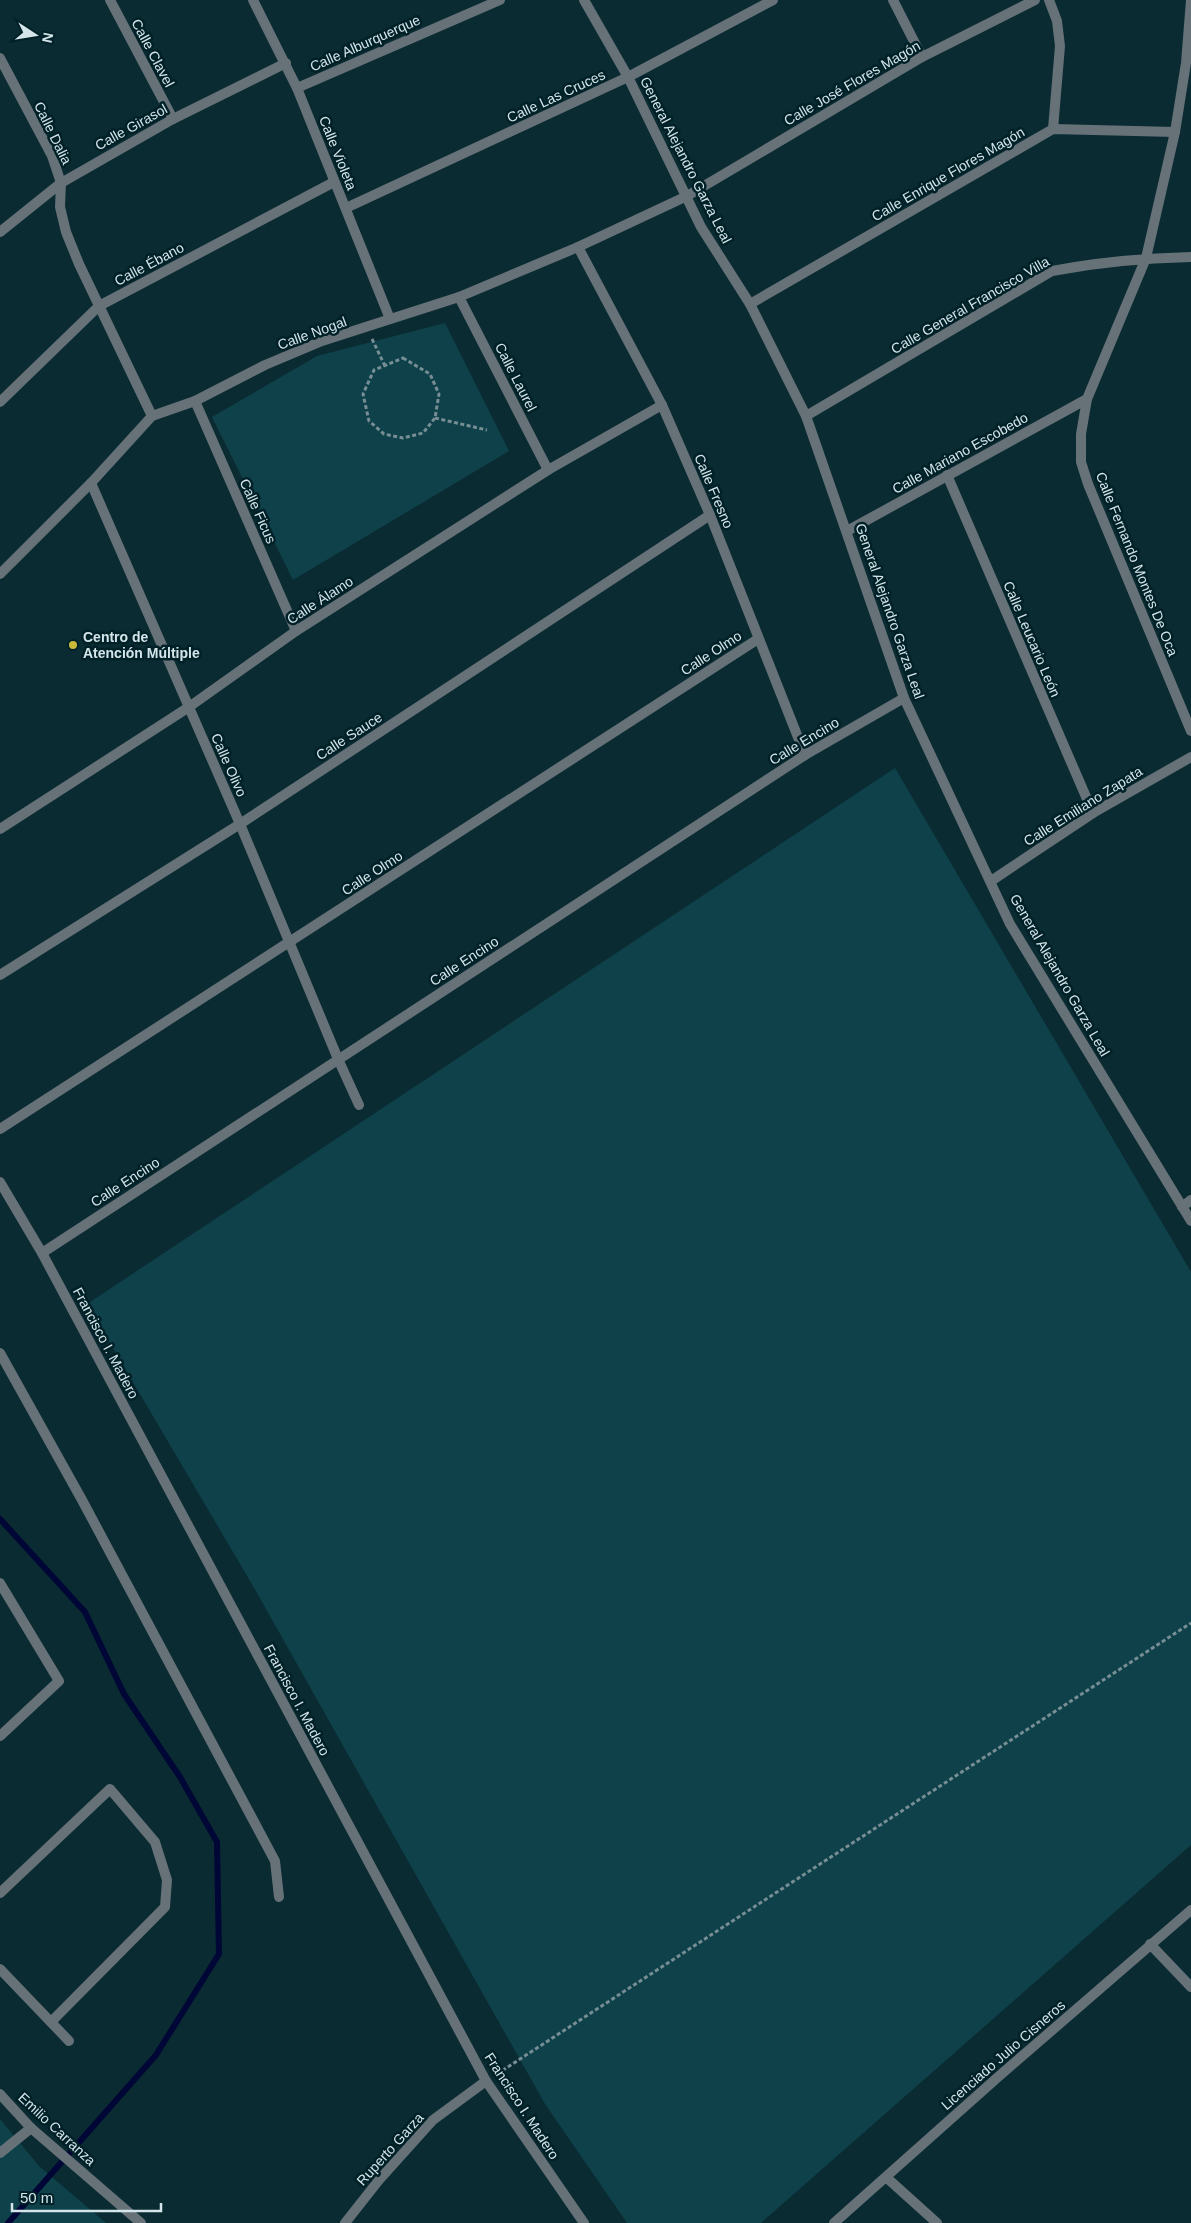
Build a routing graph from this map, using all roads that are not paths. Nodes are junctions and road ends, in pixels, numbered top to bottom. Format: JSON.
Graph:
{"nodes":[{"id":1,"x":110,"y":0,"type":"edge"},
{"id":2,"x":253,"y":0,"type":"edge"},
{"id":3,"x":500,"y":0,"type":"edge"},
{"id":4,"x":584,"y":0,"type":"edge"},
{"id":5,"x":773,"y":0,"type":"edge"},
{"id":6,"x":893,"y":0,"type":"edge"},
{"id":7,"x":1035,"y":0,"type":"edge"},
{"id":8,"x":1049,"y":0,"type":"edge"},
{"id":9,"x":1191,"y":0,"type":"edge"},
{"id":10,"x":922,"y":57,"type":"junction"},
{"id":11,"x":0,"y":58,"type":"edge"},
{"id":12,"x":286,"y":63,"type":"junction"},
{"id":13,"x":628,"y":77,"type":"junction"},
{"id":14,"x":297,"y":88,"type":"junction"},
{"id":15,"x":173,"y":119,"type":"junction"},
{"id":16,"x":1053,"y":129,"type":"junction"},
{"id":17,"x":1175,"y":132,"type":"junction"},
{"id":18,"x":334,"y":182,"type":"junction"},
{"id":19,"x":61,"y":183,"type":"junction"},
{"id":20,"x":687,"y":196,"type":"junction"},
{"id":21,"x":346,"y":208,"type":"junction"},
{"id":22,"x":0,"y":232,"type":"edge"},
{"id":23,"x":578,"y":247,"type":"junction"},
{"id":24,"x":1146,"y":258,"type":"junction"},
{"id":25,"x":1191,"y":258,"type":"edge"},
{"id":26,"x":459,"y":297,"type":"junction"},
{"id":27,"x":750,"y":304,"type":"junction"},
{"id":28,"x":100,"y":306,"type":"junction"},
{"id":29,"x":390,"y":319,"type":"junction"},
{"id":30,"x":1087,"y":399,"type":"junction"},
{"id":31,"x":195,"y":401,"type":"junction"},
{"id":32,"x":0,"y":402,"type":"edge"},
{"id":33,"x":662,"y":405,"type":"junction"},
{"id":34,"x":152,"y":416,"type":"junction"},
{"id":35,"x":806,"y":416,"type":"junction"},
{"id":36,"x":548,"y":470,"type":"junction"},
{"id":37,"x":946,"y":475,"type":"junction"},
{"id":38,"x":91,"y":484,"type":"junction"},
{"id":39,"x":710,"y":515,"type":"junction"},
{"id":40,"x":847,"y":531,"type":"junction"},
{"id":41,"x":1,"y":571,"type":"edge"},
{"id":42,"x":296,"y":631,"type":"junction"},
{"id":43,"x":758,"y":639,"type":"junction"},
{"id":44,"x":904,"y":698,"type":"junction"},
{"id":45,"x":189,"y":706,"type":"junction"},
{"id":46,"x":1191,"y":731,"type":"edge"},
{"id":47,"x":805,"y":755,"type":"junction"},
{"id":48,"x":1191,"y":757,"type":"edge"},
{"id":49,"x":1093,"y":813,"type":"junction"},
{"id":50,"x":240,"y":824,"type":"junction"},
{"id":51,"x":0,"y":829,"type":"edge"},
{"id":52,"x":990,"y":881,"type":"junction"},
{"id":53,"x":291,"y":942,"type":"junction"},
{"id":54,"x":0,"y":975,"type":"edge"},
{"id":55,"x":338,"y":1059,"type":"junction"},
{"id":56,"x":359,"y":1105,"type":"dead end"},
{"id":57,"x":0,"y":1129,"type":"edge"},
{"id":58,"x":0,"y":1182,"type":"edge"},
{"id":59,"x":1191,"y":1200,"type":"edge"},
{"id":60,"x":1182,"y":1207,"type":"junction"},
{"id":61,"x":1191,"y":1222,"type":"edge"},
{"id":62,"x":42,"y":1253,"type":"junction"},
{"id":63,"x":0,"y":1353,"type":"edge"},
{"id":64,"x":0,"y":1584,"type":"edge"},
{"id":65,"x":0,"y":1736,"type":"edge"},
{"id":66,"x":0,"y":1893,"type":"edge"},
{"id":67,"x":279,"y":1897,"type":"dead end"},
{"id":68,"x":1191,"y":1910,"type":"edge"},
{"id":69,"x":1150,"y":1944,"type":"junction"},
{"id":70,"x":0,"y":1969,"type":"edge"},
{"id":71,"x":1191,"y":1987,"type":"edge"},
{"id":72,"x":51,"y":2022,"type":"junction"},
{"id":73,"x":69,"y":2041,"type":"dead end"},
{"id":74,"x":486,"y":2081,"type":"junction"},
{"id":75,"x":0,"y":2094,"type":"edge"},
{"id":76,"x":32,"y":2128,"type":"junction"},
{"id":77,"x":0,"y":2153,"type":"edge"},
{"id":78,"x":887,"y":2178,"type":"junction"},
{"id":79,"x":141,"y":2223,"type":"edge"},
{"id":80,"x":345,"y":2223,"type":"edge"},
{"id":81,"x":584,"y":2223,"type":"edge"},
{"id":82,"x":834,"y":2223,"type":"edge"},
{"id":83,"x":937,"y":2223,"type":"edge"}],
"edges":[{"from":1,"to":15,"type":"street","name":"Calle Clavel"},
{"from":2,"to":12,"type":"street","name":"Calle Violeta"},
{"from":3,"to":14,"type":"street","name":"Calle Alburquerque"},
{"from":4,"to":13,"type":"street","name":"General Alejandro Garza Leal"},
{"from":5,"to":13,"type":"street","name":"Calle Las Cruces"},
{"from":6,"to":10,"type":"street"},
{"from":7,"to":10,"type":"street","name":"Calle José Flores Magón"},
{"from":8,"to":16,"type":"street"},
{"from":9,"to":17,"type":"street","name":"Calle Fernando Montes De Oca"},
{"from":10,"to":20,"type":"street","name":"Calle José Flores Magón"},
{"from":11,"to":19,"type":"street","name":"Calle Dalia"},
{"from":12,"to":14,"type":"street","name":"Calle Violeta"},
{"from":12,"to":15,"type":"street","name":"Calle Girasol"},
{"from":13,"to":20,"type":"street","name":"General Alejandro Garza Leal"},
{"from":13,"to":21,"type":"street","name":"Calle Las Cruces"},
{"from":14,"to":18,"type":"street","name":"Calle Violeta"},
{"from":15,"to":19,"type":"street","name":"Calle Girasol"},
{"from":16,"to":17,"type":"street"},
{"from":16,"to":27,"type":"street","name":"Calle Enrique Flores Magón"},
{"from":17,"to":24,"type":"street","name":"Calle Fernando Montes De Oca"},
{"from":18,"to":21,"type":"street","name":"Calle Violeta"},
{"from":18,"to":28,"type":"street","name":"Calle Ébano"},
{"from":19,"to":22,"type":"street","name":"Calle Girasol"},
{"from":19,"to":28,"type":"street","name":"Calle Dalia"},
{"from":20,"to":23,"type":"street","name":"Calle Nogal"},
{"from":20,"to":27,"type":"street","name":"General Alejandro Garza Leal"},
{"from":21,"to":29,"type":"street","name":"Calle Violeta"},
{"from":23,"to":26,"type":"street","name":"Calle Nogal"},
{"from":23,"to":33,"type":"street","name":"Calle Fresno"},
{"from":24,"to":25,"type":"street","name":"Calle General Francisco Villa"},
{"from":24,"to":30,"type":"street","name":"Calle Fernando Montes De Oca"},
{"from":24,"to":35,"type":"street","name":"Calle General Francisco Villa"},
{"from":26,"to":29,"type":"street","name":"Calle Nogal"},
{"from":26,"to":36,"type":"street","name":"Calle Laurel"},
{"from":27,"to":35,"type":"street","name":"General Alejandro Garza Leal"},
{"from":28,"to":32,"type":"street","name":"Calle Ébano"},
{"from":28,"to":34,"type":"street","name":"Calle Dalia"},
{"from":29,"to":31,"type":"street","name":"Calle Nogal"},
{"from":30,"to":37,"type":"street","name":"Calle Mariano Escobedo"},
{"from":30,"to":46,"type":"street","name":"Calle Fernando Montes De Oca"},
{"from":31,"to":34,"type":"street","name":"Calle Nogal"},
{"from":31,"to":42,"type":"street","name":"Calle Ficus"},
{"from":33,"to":36,"type":"street","name":"Calle Álamo"},
{"from":33,"to":39,"type":"street","name":"Calle Fresno"},
{"from":34,"to":38,"type":"street","name":"Calle Nogal"},
{"from":35,"to":40,"type":"street","name":"General Alejandro Garza Leal"},
{"from":36,"to":42,"type":"street","name":"Calle Álamo"},
{"from":37,"to":40,"type":"street","name":"Calle Mariano Escobedo"},
{"from":37,"to":49,"type":"street","name":"Calle Leucario León"},
{"from":38,"to":41,"type":"street","name":"Calle Nogal"},
{"from":38,"to":45,"type":"street","name":"Calle Olivo"},
{"from":39,"to":43,"type":"street","name":"Calle Fresno"},
{"from":39,"to":50,"type":"street","name":"Calle Sauce"},
{"from":40,"to":44,"type":"street","name":"General Alejandro Garza Leal"},
{"from":42,"to":45,"type":"street","name":"Calle Álamo"},
{"from":43,"to":47,"type":"street","name":"Calle Fresno"},
{"from":43,"to":53,"type":"street","name":"Calle Olmo"},
{"from":44,"to":47,"type":"street","name":"Calle Encino"},
{"from":44,"to":52,"type":"street","name":"General Alejandro Garza Leal"},
{"from":45,"to":50,"type":"street","name":"Calle Olivo"},
{"from":45,"to":51,"type":"street","name":"Calle Álamo"},
{"from":47,"to":55,"type":"street","name":"Calle Encino"},
{"from":48,"to":49,"type":"street","name":"Calle Emiliano Zapata"},
{"from":49,"to":52,"type":"street","name":"Calle Emiliano Zapata"},
{"from":50,"to":53,"type":"street","name":"Calle Olivo"},
{"from":50,"to":54,"type":"street","name":"Calle Sauce"},
{"from":52,"to":60,"type":"street","name":"General Alejandro Garza Leal"},
{"from":53,"to":55,"type":"street","name":"Calle Olivo"},
{"from":53,"to":57,"type":"street","name":"Calle Olmo"},
{"from":55,"to":56,"type":"street","name":"Calle Olivo"},
{"from":55,"to":62,"type":"street","name":"Calle Encino"},
{"from":58,"to":62,"type":"street","name":"Francisco I. Madero"},
{"from":59,"to":60,"type":"street"},
{"from":60,"to":61,"type":"street","name":"General Alejandro Garza Leal"},
{"from":62,"to":74,"type":"street","name":"Francisco I. Madero"},
{"from":63,"to":67,"type":"street"},
{"from":64,"to":65,"type":"street"},
{"from":66,"to":72,"type":"street"},
{"from":68,"to":69,"type":"street","name":"Licenciado Julio Cisneros"},
{"from":69,"to":71,"type":"street"},
{"from":69,"to":78,"type":"street","name":"Licenciado Julio Cisneros"},
{"from":70,"to":72,"type":"street"},
{"from":72,"to":73,"type":"street"},
{"from":74,"to":80,"type":"street","name":"Ruperto Garza"},
{"from":74,"to":81,"type":"street","name":"Francisco I. Madero"},
{"from":75,"to":76,"type":"street","name":"Emilio Carranza"},
{"from":76,"to":77,"type":"street"},
{"from":76,"to":79,"type":"street","name":"Emilio Carranza"},
{"from":78,"to":82,"type":"street","name":"Licenciado Julio Cisneros"},
{"from":78,"to":83,"type":"street"}]}
